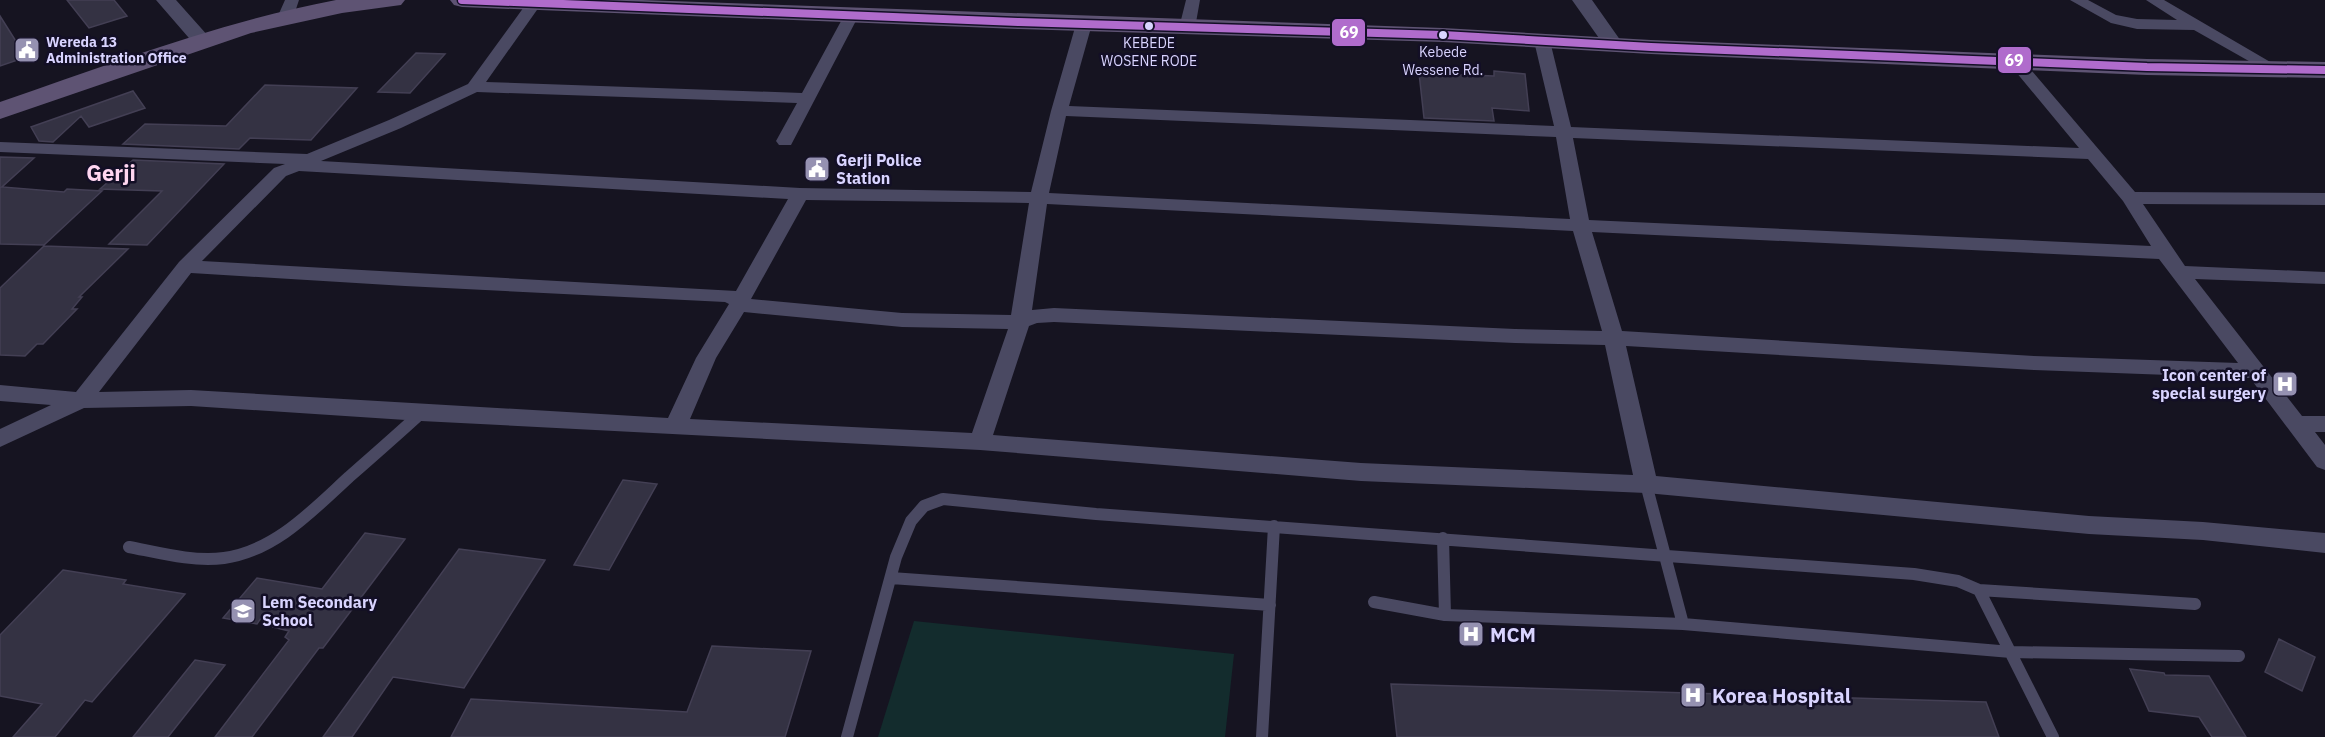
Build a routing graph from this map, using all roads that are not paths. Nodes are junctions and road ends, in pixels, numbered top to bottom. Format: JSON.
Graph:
{"nodes":[{"id":1,"x":166,"y":0,"type":"edge"},
{"id":2,"x":393,"y":0,"type":"edge"},
{"id":3,"x":462,"y":0,"type":"edge"},
{"id":4,"x":1193,"y":0,"type":"edge"},
{"id":5,"x":1582,"y":0,"type":"edge"},
{"id":6,"x":2077,"y":0,"type":"edge"},
{"id":7,"x":2153,"y":0,"type":"edge"},
{"id":8,"x":536,"y":2,"type":"edge"},
{"id":9,"x":790,"y":6,"type":"edge"},
{"id":10,"x":288,"y":9,"type":"edge"},
{"id":11,"x":851,"y":15,"type":"junction"},
{"id":12,"x":1084,"y":24,"type":"junction"},
{"id":13,"x":2197,"y":25,"type":"junction"},
{"id":14,"x":1187,"y":28,"type":"junction"},
{"id":15,"x":202,"y":41,"type":"junction"},
{"id":16,"x":1542,"y":41,"type":"junction"},
{"id":17,"x":1613,"y":44,"type":"junction"},
{"id":18,"x":2014,"y":60,"type":"junction"},
{"id":19,"x":2276,"y":70,"type":"junction"},
{"id":20,"x":2325,"y":70,"type":"edge"},
{"id":21,"x":474,"y":87,"type":"junction"},
{"id":22,"x":806,"y":98,"type":"junction"},
{"id":23,"x":0,"y":111,"type":"edge"},
{"id":24,"x":1059,"y":111,"type":"junction"},
{"id":25,"x":1564,"y":133,"type":"junction"},
{"id":26,"x":785,"y":141,"type":"dead end"},
{"id":27,"x":0,"y":147,"type":"edge"},
{"id":28,"x":2092,"y":154,"type":"junction"},
{"id":29,"x":301,"y":162,"type":"junction"},
{"id":30,"x":801,"y":194,"type":"junction"},
{"id":31,"x":1039,"y":198,"type":"junction"},
{"id":32,"x":2130,"y":198,"type":"junction"},
{"id":33,"x":2323,"y":200,"type":"edge"},
{"id":34,"x":1581,"y":226,"type":"junction"},
{"id":35,"x":2164,"y":253,"type":"junction"},
{"id":36,"x":186,"y":266,"type":"junction"},
{"id":37,"x":2181,"y":273,"type":"junction"},
{"id":38,"x":2325,"y":278,"type":"edge"},
{"id":39,"x":741,"y":300,"type":"junction"},
{"id":40,"x":1020,"y":322,"type":"junction"},
{"id":41,"x":1614,"y":338,"type":"junction"},
{"id":42,"x":2253,"y":371,"type":"junction"},
{"id":43,"x":0,"y":393,"type":"edge"},
{"id":44,"x":81,"y":400,"type":"junction"},
{"id":45,"x":422,"y":413,"type":"junction"},
{"id":46,"x":2295,"y":424,"type":"junction"},
{"id":47,"x":2325,"y":424,"type":"edge"},
{"id":48,"x":675,"y":427,"type":"junction"},
{"id":49,"x":0,"y":438,"type":"edge"},
{"id":50,"x":980,"y":442,"type":"junction"},
{"id":51,"x":2325,"y":462,"type":"edge"},
{"id":52,"x":1646,"y":484,"type":"junction"},
{"id":53,"x":1274,"y":526,"type":"junction"},
{"id":54,"x":1443,"y":538,"type":"junction"},
{"id":55,"x":2325,"y":543,"type":"edge"},
{"id":56,"x":129,"y":547,"type":"dead end"},
{"id":57,"x":1664,"y":555,"type":"junction"},
{"id":58,"x":891,"y":578,"type":"junction"},
{"id":59,"x":1979,"y":590,"type":"junction"},
{"id":60,"x":1374,"y":602,"type":"dead end"},
{"id":61,"x":2194,"y":604,"type":"dead end"},
{"id":62,"x":1270,"y":606,"type":"junction"},
{"id":63,"x":1445,"y":615,"type":"junction"},
{"id":64,"x":1683,"y":624,"type":"junction"},
{"id":65,"x":2011,"y":652,"type":"junction"},
{"id":66,"x":2239,"y":656,"type":"dead end"},
{"id":67,"x":847,"y":737,"type":"edge"},
{"id":68,"x":1262,"y":737,"type":"edge"},
{"id":69,"x":2053,"y":737,"type":"edge"}],
"edges":[{"from":1,"to":15,"type":"street"},
{"from":2,"to":10,"type":"main road"},
{"from":3,"to":8,"type":"main road"},
{"from":4,"to":14,"type":"street"},
{"from":5,"to":17,"type":"street"},
{"from":6,"to":13,"type":"street"},
{"from":7,"to":13,"type":"street"},
{"from":8,"to":9,"type":"main road"},
{"from":8,"to":21,"type":"street"},
{"from":9,"to":11,"type":"main road"},
{"from":10,"to":15,"type":"main road"},
{"from":11,"to":12,"type":"main road"},
{"from":11,"to":22,"type":"street"},
{"from":12,"to":14,"type":"main road"},
{"from":12,"to":24,"type":"street"},
{"from":13,"to":19,"type":"street"},
{"from":14,"to":16,"type":"main road"},
{"from":15,"to":23,"type":"main road"},
{"from":16,"to":17,"type":"main road"},
{"from":16,"to":25,"type":"street"},
{"from":17,"to":18,"type":"main road"},
{"from":18,"to":19,"type":"main road"},
{"from":18,"to":28,"type":"street"},
{"from":19,"to":20,"type":"main road"},
{"from":21,"to":22,"type":"street"},
{"from":21,"to":29,"type":"street"},
{"from":22,"to":26,"type":"street"},
{"from":24,"to":25,"type":"street"},
{"from":24,"to":31,"type":"street"},
{"from":25,"to":28,"type":"street"},
{"from":25,"to":34,"type":"street"},
{"from":27,"to":29,"type":"street"},
{"from":28,"to":32,"type":"street"},
{"from":29,"to":30,"type":"street"},
{"from":29,"to":36,"type":"street"},
{"from":30,"to":31,"type":"street"},
{"from":30,"to":39,"type":"street"},
{"from":31,"to":34,"type":"street"},
{"from":31,"to":40,"type":"street"},
{"from":32,"to":33,"type":"street"},
{"from":32,"to":35,"type":"street"},
{"from":34,"to":35,"type":"street"},
{"from":34,"to":41,"type":"street"},
{"from":35,"to":37,"type":"street"},
{"from":36,"to":39,"type":"street"},
{"from":36,"to":44,"type":"street"},
{"from":37,"to":38,"type":"street"},
{"from":37,"to":42,"type":"street"},
{"from":39,"to":40,"type":"street"},
{"from":39,"to":48,"type":"street"},
{"from":40,"to":41,"type":"street"},
{"from":40,"to":50,"type":"street"},
{"from":41,"to":42,"type":"street"},
{"from":41,"to":52,"type":"street"},
{"from":42,"to":46,"type":"street"},
{"from":43,"to":44,"type":"street"},
{"from":44,"to":45,"type":"street"},
{"from":44,"to":49,"type":"street"},
{"from":45,"to":48,"type":"street"},
{"from":45,"to":56,"type":"lane"},
{"from":46,"to":47,"type":"street"},
{"from":46,"to":51,"type":"street"},
{"from":48,"to":50,"type":"street"},
{"from":50,"to":52,"type":"street"},
{"from":52,"to":55,"type":"street"},
{"from":52,"to":57,"type":"lane"},
{"from":53,"to":54,"type":"lane"},
{"from":53,"to":58,"type":"lane"},
{"from":53,"to":62,"type":"lane"},
{"from":54,"to":57,"type":"lane"},
{"from":54,"to":63,"type":"lane"},
{"from":57,"to":59,"type":"lane"},
{"from":57,"to":64,"type":"lane"},
{"from":58,"to":62,"type":"lane"},
{"from":58,"to":67,"type":"lane"},
{"from":59,"to":61,"type":"lane"},
{"from":59,"to":65,"type":"lane"},
{"from":60,"to":63,"type":"lane"},
{"from":62,"to":68,"type":"lane"},
{"from":63,"to":64,"type":"lane"},
{"from":64,"to":65,"type":"lane"},
{"from":65,"to":66,"type":"lane"},
{"from":65,"to":69,"type":"lane"}]}
